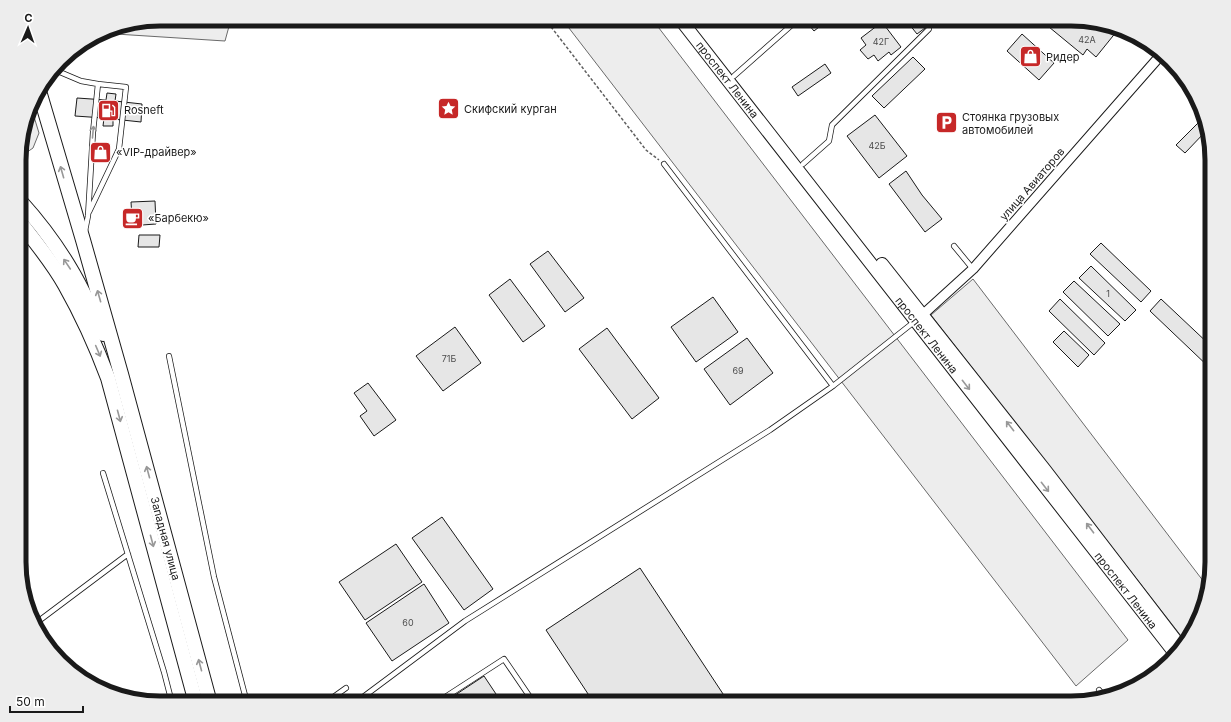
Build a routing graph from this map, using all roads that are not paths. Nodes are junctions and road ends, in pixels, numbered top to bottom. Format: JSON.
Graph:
{"nodes":[{"id":1,"x":686,"y":26,"type":"edge"},
{"id":2,"x":695,"y":26,"type":"edge"},
{"id":3,"x":791,"y":26,"type":"edge"},
{"id":4,"x":929,"y":26,"type":"edge"},
{"id":5,"x":1158,"y":58,"type":"edge"},
{"id":6,"x":59,"y":72,"type":"edge"},
{"id":7,"x":734,"y":76,"type":"junction"},
{"id":8,"x":98,"y":84,"type":"junction"},
{"id":9,"x":41,"y":98,"type":"edge"},
{"id":10,"x":664,"y":164,"type":"road end"},
{"id":11,"x":803,"y":164,"type":"junction"},
{"id":12,"x":26,"y":208,"type":"edge"},
{"id":13,"x":88,"y":216,"type":"junction"},
{"id":14,"x":26,"y":230,"type":"edge"},
{"id":15,"x":83,"y":240,"type":"junction"},
{"id":16,"x":954,"y":246,"type":"dead end"},
{"id":17,"x":973,"y":269,"type":"junction"},
{"id":18,"x":919,"y":318,"type":"junction"},
{"id":19,"x":169,"y":356,"type":"dead end"},
{"id":20,"x":115,"y":376,"type":"junction"},
{"id":21,"x":833,"y":386,"type":"junction"},
{"id":22,"x":103,"y":473,"type":"dead end"},
{"id":23,"x":128,"y":554,"type":"junction"},
{"id":24,"x":40,"y":620,"type":"edge"},
{"id":25,"x":1178,"y":643,"type":"edge"},
{"id":26,"x":1172,"y":650,"type":"edge"},
{"id":27,"x":346,"y":688,"type":"dead end"},
{"id":28,"x":170,"y":696,"type":"edge"},
{"id":29,"x":194,"y":696,"type":"edge"},
{"id":30,"x":208,"y":696,"type":"edge"},
{"id":31,"x":245,"y":696,"type":"edge"},
{"id":32,"x":335,"y":696,"type":"edge"},
{"id":33,"x":364,"y":696,"type":"edge"},
{"id":34,"x":447,"y":696,"type":"edge"},
{"id":35,"x":529,"y":696,"type":"edge"}],
"edges":[{"from":1,"to":18,"type":"main road","name":"проспект Ленина"},
{"from":2,"to":7,"type":"main road","name":"проспект Ленина"},
{"from":3,"to":7,"type":"lane"},
{"from":4,"to":11,"type":"lane"},
{"from":5,"to":17,"type":"street","name":"улица Авиаторов"},
{"from":6,"to":8,"type":"lane"},
{"from":7,"to":11,"type":"main road","name":"проспект Ленина"},
{"from":13,"to":8,"type":"lane","one_way":true},
{"from":8,"to":13,"type":"lane"},
{"from":15,"to":9,"type":"main road","one_way":true},
{"from":10,"to":21,"type":"lane"},
{"from":11,"to":18,"type":"main road","name":"проспект Ленина"},
{"from":20,"to":12,"type":"main road","one_way":true},
{"from":13,"to":15,"type":"lane"},
{"from":14,"to":20,"type":"main road","one_way":true},
{"from":20,"to":15,"type":"main road","one_way":true},
{"from":16,"to":17,"type":"lane"},
{"from":17,"to":18,"type":"street","name":"улица Авиаторов"},
{"from":18,"to":21,"type":"lane"},
{"from":25,"to":18,"type":"main road","name":"проспект Ленина","one_way":true},
{"from":18,"to":26,"type":"main road","name":"проспект Ленина","one_way":true},
{"from":19,"to":31,"type":"lane"},
{"from":20,"to":29,"type":"main road","name":"Западная улица","one_way":true},
{"from":30,"to":20,"type":"main road","name":"Западная улица","one_way":true},
{"from":21,"to":33,"type":"lane"},
{"from":22,"to":23,"type":"lane"},
{"from":23,"to":24,"type":"lane"},
{"from":23,"to":28,"type":"lane"},
{"from":27,"to":32,"type":"lane"},
{"from":34,"to":35,"type":"lane"}]}
